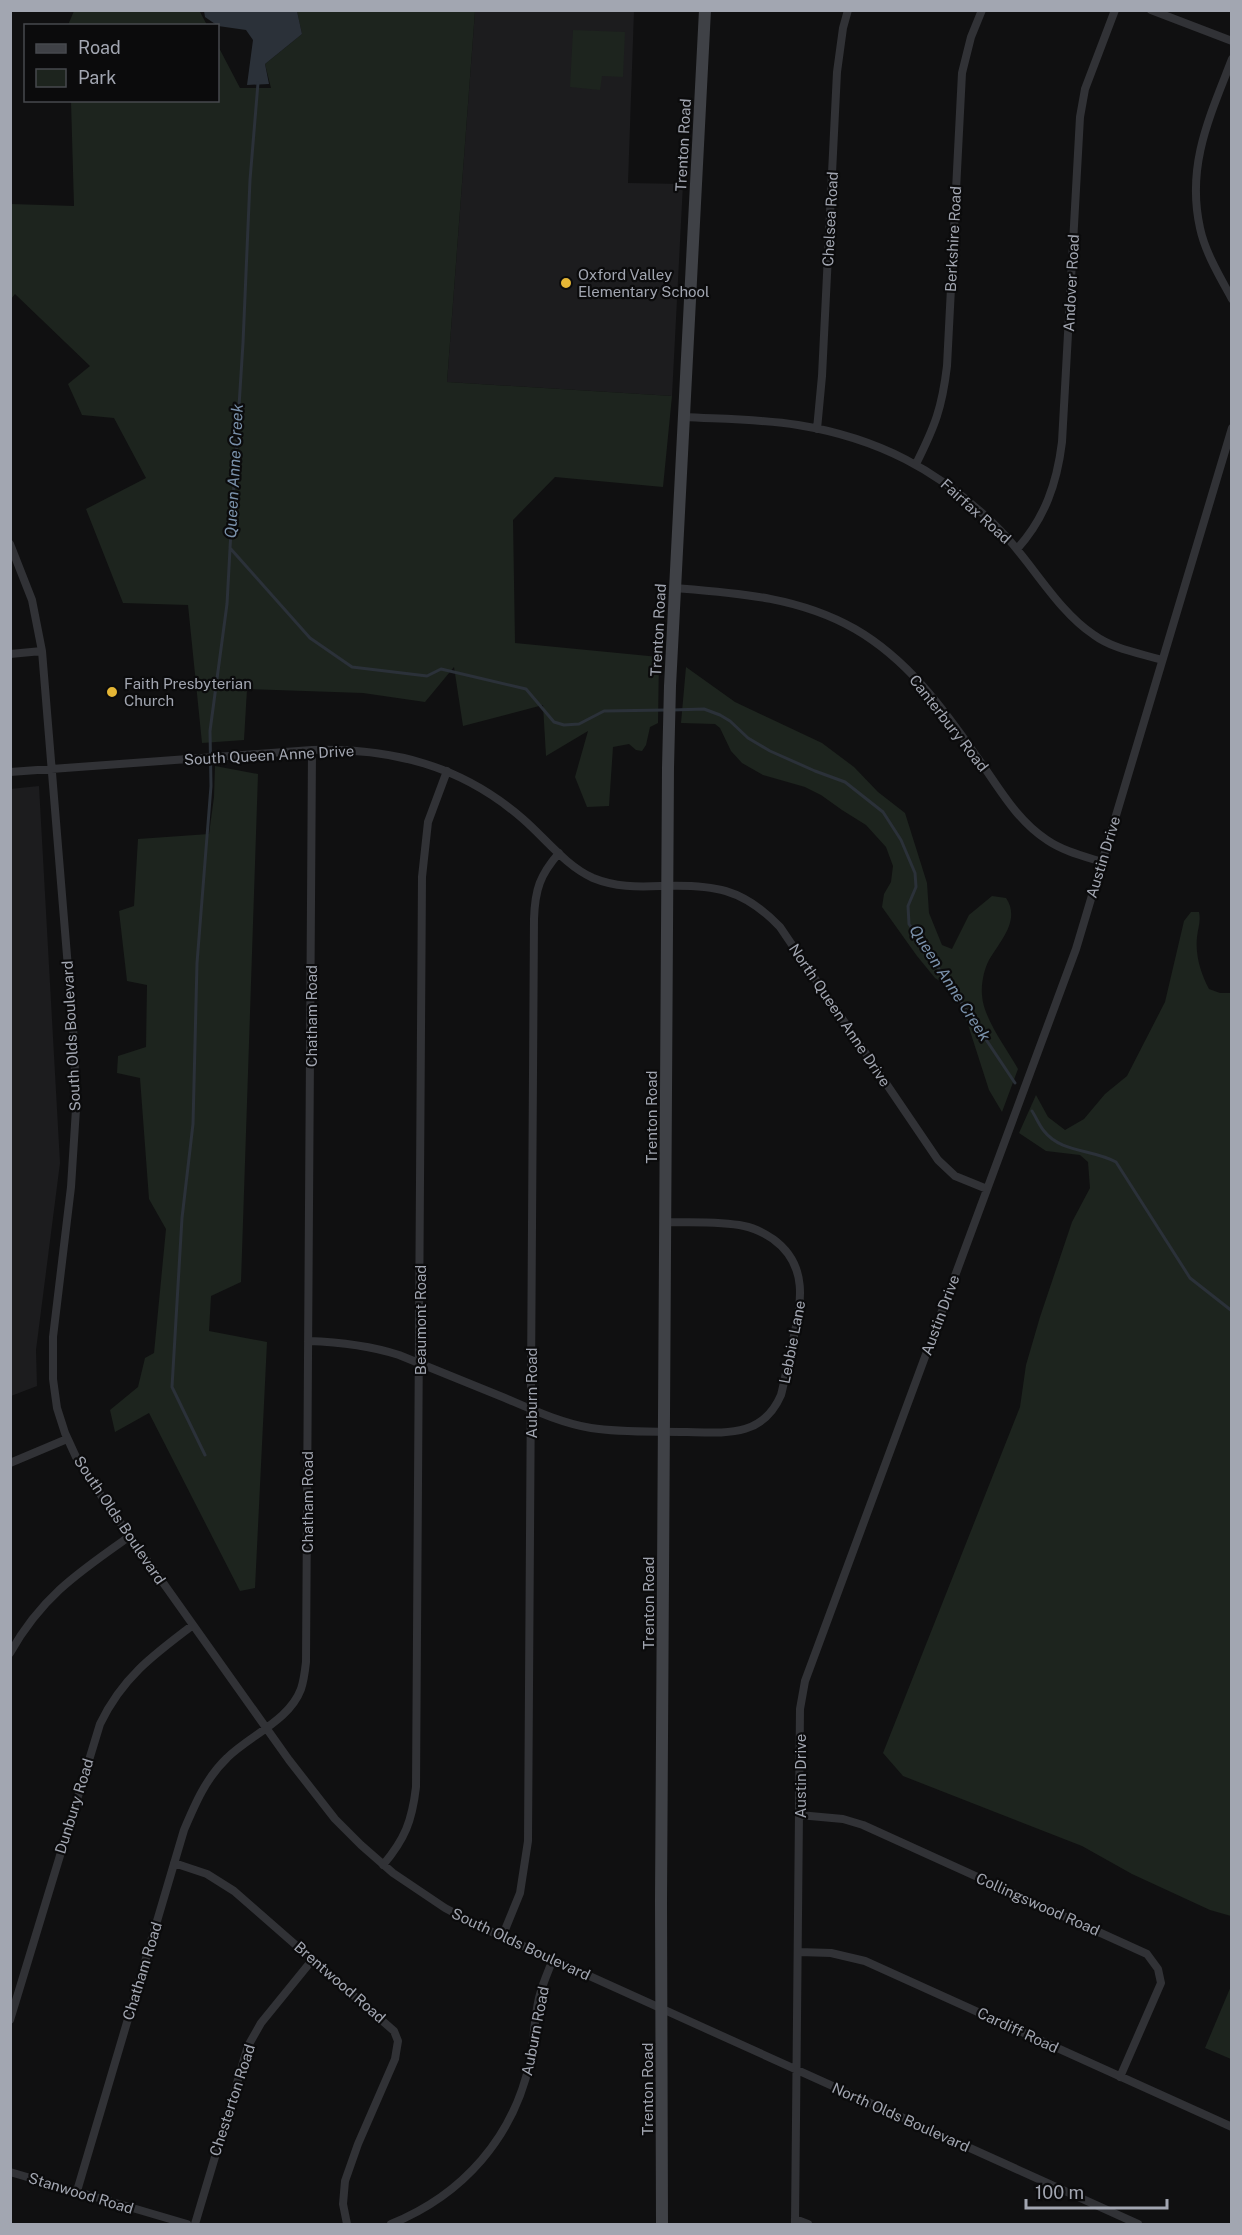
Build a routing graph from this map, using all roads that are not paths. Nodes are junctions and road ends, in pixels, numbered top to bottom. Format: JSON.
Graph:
{"nodes":[{"id":1,"x":705,"y":10,"type":"edge"},
{"id":2,"x":848,"y":10,"type":"edge"},
{"id":3,"x":982,"y":10,"type":"edge"},
{"id":4,"x":1115,"y":10,"type":"edge"},
{"id":5,"x":1151,"y":10,"type":"edge"},
{"id":6,"x":1232,"y":41,"type":"edge"},
{"id":7,"x":1232,"y":59,"type":"edge"},
{"id":8,"x":1232,"y":299,"type":"edge"},
{"id":9,"x":684,"y":417,"type":"junction"},
{"id":10,"x":1232,"y":428,"type":"edge"},
{"id":11,"x":817,"y":429,"type":"junction"},
{"id":12,"x":916,"y":464,"type":"junction"},
{"id":13,"x":10,"y":544,"type":"edge"},
{"id":14,"x":1017,"y":549,"type":"junction"},
{"id":15,"x":675,"y":588,"type":"junction"},
{"id":16,"x":42,"y":651,"type":"junction"},
{"id":17,"x":10,"y":654,"type":"edge"},
{"id":18,"x":1162,"y":660,"type":"junction"},
{"id":19,"x":312,"y":750,"type":"junction"},
{"id":20,"x":53,"y":769,"type":"junction"},
{"id":21,"x":447,"y":771,"type":"junction"},
{"id":22,"x":10,"y":772,"type":"edge"},
{"id":23,"x":559,"y":853,"type":"junction"},
{"id":24,"x":1102,"y":862,"type":"junction"},
{"id":25,"x":667,"y":886,"type":"junction"},
{"id":26,"x":987,"y":1189,"type":"junction"},
{"id":27,"x":665,"y":1222,"type":"junction"},
{"id":28,"x":308,"y":1341,"type":"junction"},
{"id":29,"x":420,"y":1363,"type":"junction"},
{"id":30,"x":531,"y":1409,"type":"junction"},
{"id":31,"x":664,"y":1431,"type":"junction"},
{"id":32,"x":67,"y":1438,"type":"junction"},
{"id":33,"x":10,"y":1463,"type":"edge"},
{"id":34,"x":130,"y":1536,"type":"junction"},
{"id":35,"x":193,"y":1625,"type":"junction"},
{"id":36,"x":10,"y":1653,"type":"edge"},
{"id":37,"x":266,"y":1727,"type":"junction"},
{"id":38,"x":799,"y":1815,"type":"junction"},
{"id":39,"x":174,"y":1863,"type":"junction"},
{"id":40,"x":383,"y":1865,"type":"junction"},
{"id":41,"x":502,"y":1937,"type":"junction"},
{"id":42,"x":799,"y":1952,"type":"junction"},
{"id":43,"x":313,"y":1959,"type":"junction"},
{"id":44,"x":553,"y":1959,"type":"junction"},
{"id":45,"x":663,"y":2009,"type":"junction"},
{"id":46,"x":10,"y":2020,"type":"edge"},
{"id":47,"x":797,"y":2070,"type":"junction"},
{"id":48,"x":1120,"y":2077,"type":"junction"},
{"id":49,"x":1232,"y":2127,"type":"edge"},
{"id":50,"x":10,"y":2172,"type":"edge"},
{"id":51,"x":76,"y":2192,"type":"junction"},
{"id":52,"x":795,"y":2222,"type":"edge"},
{"id":53,"x":187,"y":2224,"type":"edge"},
{"id":54,"x":195,"y":2224,"type":"edge"},
{"id":55,"x":347,"y":2224,"type":"edge"},
{"id":56,"x":392,"y":2224,"type":"edge"},
{"id":57,"x":662,"y":2224,"type":"edge"},
{"id":58,"x":808,"y":2224,"type":"edge"},
{"id":59,"x":1138,"y":2224,"type":"edge"}],
"edges":[{"from":1,"to":9,"type":"main road","name":"Trenton Road"},
{"from":2,"to":11,"type":"street","name":"Chelsea Road"},
{"from":3,"to":12,"type":"street","name":"Berkshire Road"},
{"from":4,"to":14,"type":"street","name":"Andover Road"},
{"from":5,"to":6,"type":"street"},
{"from":7,"to":8,"type":"street"},
{"from":9,"to":11,"type":"street","name":"Fairfax Road"},
{"from":9,"to":15,"type":"main road","name":"Trenton Road"},
{"from":10,"to":18,"type":"street","name":"Austin Drive"},
{"from":11,"to":12,"type":"street","name":"Fairfax Road"},
{"from":12,"to":14,"type":"street","name":"Fairfax Road"},
{"from":13,"to":16,"type":"street","name":"South Olds Boulevard"},
{"from":14,"to":18,"type":"street","name":"Fairfax Road"},
{"from":15,"to":24,"type":"street","name":"Canterbury Road"},
{"from":15,"to":25,"type":"main road","name":"Trenton Road"},
{"from":16,"to":17,"type":"street"},
{"from":16,"to":20,"type":"street","name":"South Olds Boulevard"},
{"from":18,"to":24,"type":"street","name":"Austin Drive"},
{"from":19,"to":20,"type":"street","name":"South Queen Anne Drive"},
{"from":19,"to":21,"type":"street","name":"South Queen Anne Drive"},
{"from":19,"to":28,"type":"street","name":"Chatham Road"},
{"from":20,"to":22,"type":"street","name":"South Queen Anne Drive"},
{"from":20,"to":32,"type":"street","name":"South Olds Boulevard"},
{"from":21,"to":23,"type":"street","name":"South Queen Anne Drive"},
{"from":21,"to":29,"type":"street","name":"Beaumont Road"},
{"from":23,"to":25,"type":"street","name":"South Queen Anne Drive"},
{"from":23,"to":30,"type":"street","name":"Auburn Road"},
{"from":24,"to":26,"type":"street","name":"Austin Drive"},
{"from":25,"to":26,"type":"street","name":"North Queen Anne Drive"},
{"from":25,"to":27,"type":"main road","name":"Trenton Road"},
{"from":26,"to":38,"type":"street","name":"Austin Drive"},
{"from":27,"to":31,"type":"main road","name":"Trenton Road"},
{"from":27,"to":31,"type":"street","name":"Lebbie Lane"},
{"from":28,"to":29,"type":"street","name":"Lebbie Lane"},
{"from":28,"to":37,"type":"street","name":"Chatham Road"},
{"from":29,"to":30,"type":"street","name":"Lebbie Lane"},
{"from":29,"to":40,"type":"street","name":"Beaumont Road"},
{"from":30,"to":31,"type":"street","name":"Lebbie Lane"},
{"from":30,"to":41,"type":"street","name":"Auburn Road"},
{"from":31,"to":45,"type":"main road","name":"Trenton Road"},
{"from":32,"to":33,"type":"street"},
{"from":32,"to":34,"type":"street","name":"South Olds Boulevard"},
{"from":34,"to":35,"type":"street","name":"South Olds Boulevard"},
{"from":34,"to":36,"type":"street"},
{"from":35,"to":37,"type":"street","name":"South Olds Boulevard"},
{"from":35,"to":46,"type":"street","name":"Dunbury Road"},
{"from":37,"to":39,"type":"street","name":"Chatham Road"},
{"from":37,"to":40,"type":"street","name":"South Olds Boulevard"},
{"from":38,"to":42,"type":"street","name":"Austin Drive"},
{"from":38,"to":48,"type":"street","name":"Collingswood Road"},
{"from":39,"to":43,"type":"street","name":"Brentwood Road"},
{"from":39,"to":51,"type":"street","name":"Chatham Road"},
{"from":40,"to":41,"type":"street","name":"South Olds Boulevard"},
{"from":41,"to":44,"type":"street","name":"South Olds Boulevard"},
{"from":42,"to":47,"type":"street","name":"Austin Drive"},
{"from":42,"to":48,"type":"street","name":"Cardiff Road"},
{"from":43,"to":54,"type":"street","name":"Chesterton Road"},
{"from":43,"to":55,"type":"street","name":"Brentwood Road"},
{"from":44,"to":45,"type":"street","name":"South Olds Boulevard"},
{"from":44,"to":56,"type":"street","name":"Auburn Road"},
{"from":45,"to":47,"type":"street","name":"North Olds Boulevard"},
{"from":45,"to":57,"type":"main road","name":"Trenton Road"},
{"from":47,"to":52,"type":"street","name":"Austin Drive"},
{"from":47,"to":59,"type":"street","name":"North Olds Boulevard"},
{"from":48,"to":49,"type":"street","name":"Cardiff Road"},
{"from":50,"to":51,"type":"street","name":"Stanwood Road"},
{"from":51,"to":53,"type":"street","name":"Stanwood Road"},
{"from":52,"to":58,"type":"street"}]}
